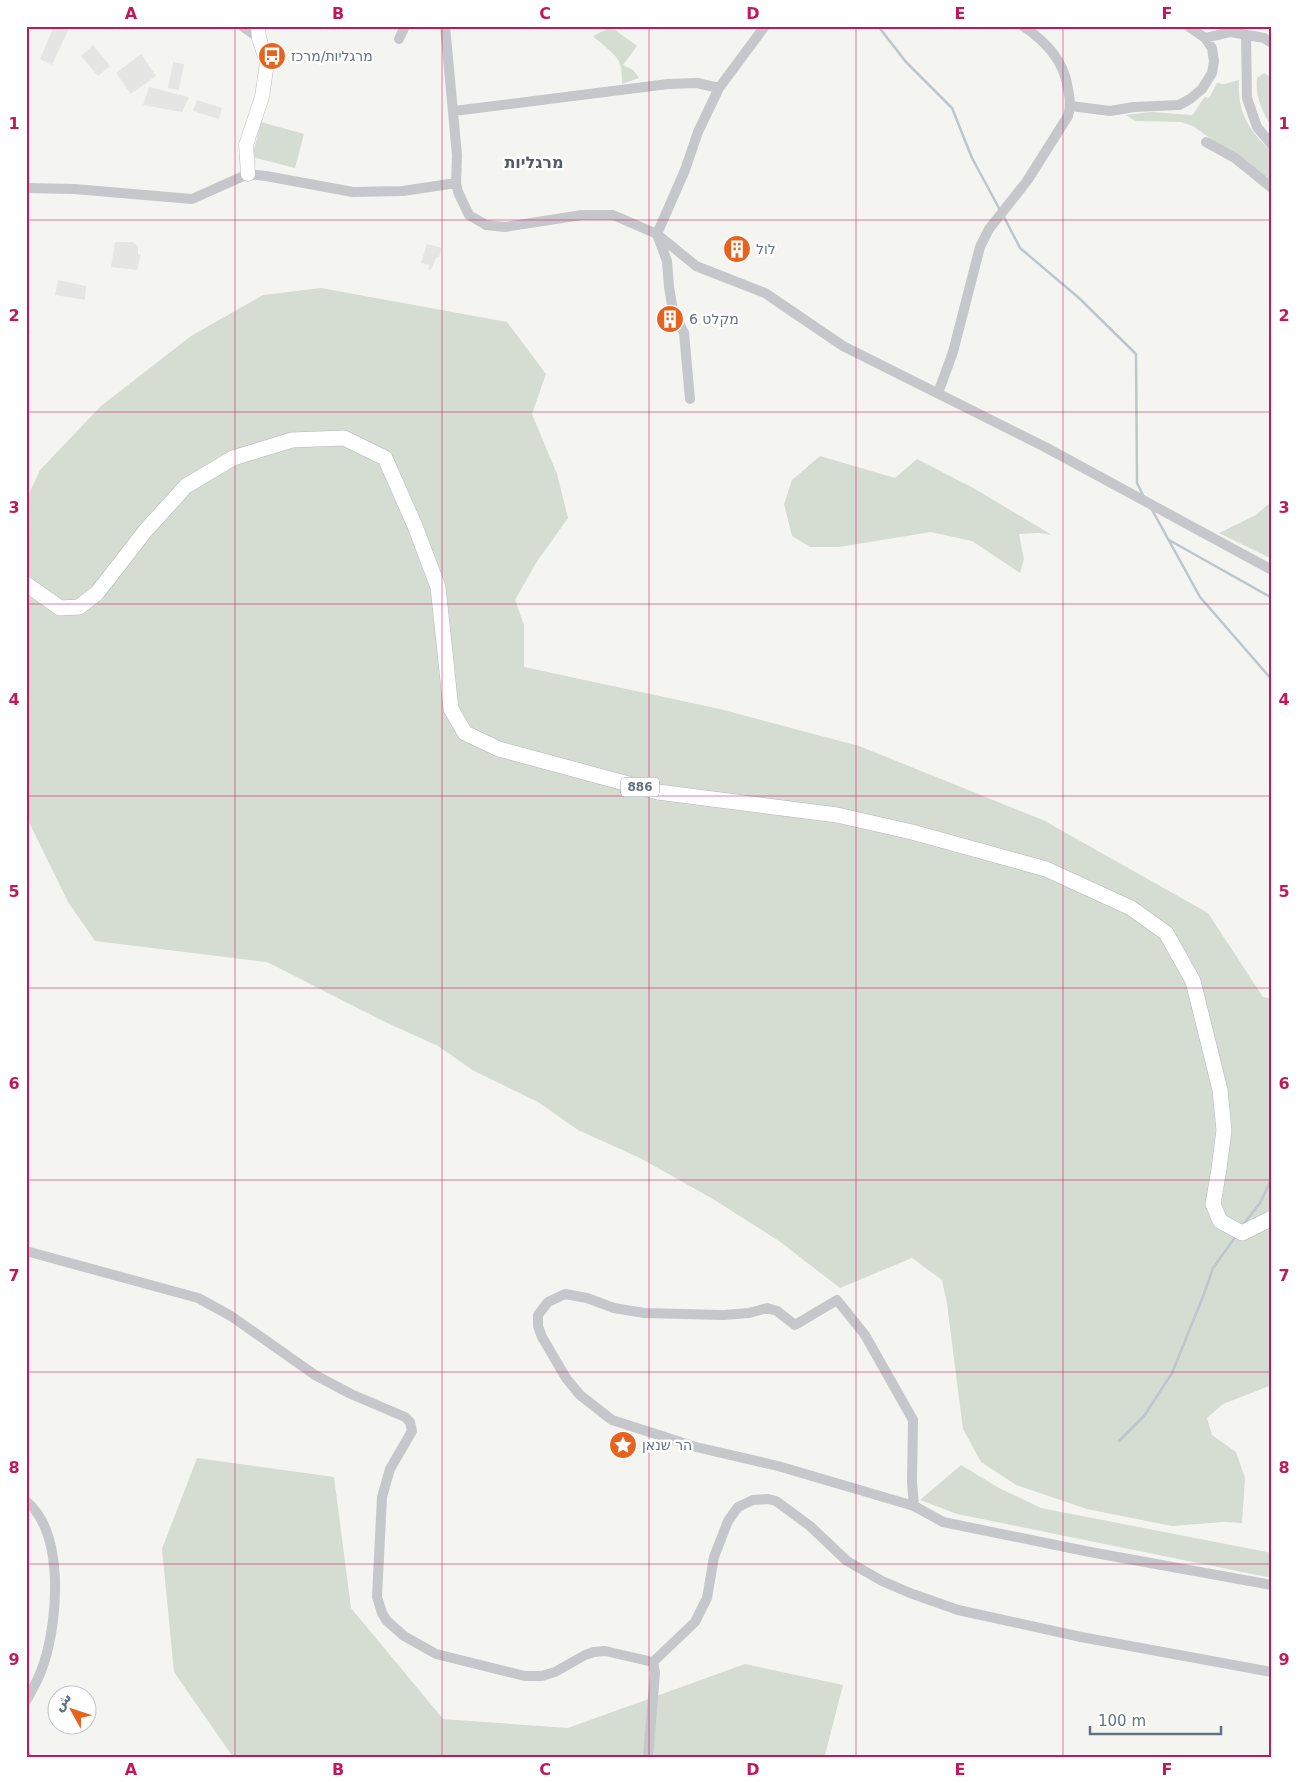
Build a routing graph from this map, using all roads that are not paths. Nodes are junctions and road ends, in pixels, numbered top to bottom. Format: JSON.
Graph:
{"nodes":[{"id":1,"x":242,"y":26,"type":"edge"},
{"id":2,"x":405,"y":26,"type":"edge"},
{"id":3,"x":446,"y":26,"type":"edge"},
{"id":4,"x":765,"y":26,"type":"edge"},
{"id":5,"x":1023,"y":26,"type":"edge"},
{"id":6,"x":1188,"y":26,"type":"edge"},
{"id":7,"x":259,"y":32,"type":"edge"},
{"id":8,"x":1246,"y":34,"type":"junction"},
{"id":9,"x":1205,"y":38,"type":"junction"},
{"id":10,"x":399,"y":39,"type":"dead end"},
{"id":11,"x":1272,"y":43,"type":"edge"},
{"id":12,"x":719,"y":88,"type":"junction"},
{"id":13,"x":1071,"y":106,"type":"junction"},
{"id":14,"x":454,"y":111,"type":"junction"},
{"id":15,"x":1206,"y":142,"type":"dead end"},
{"id":16,"x":1272,"y":145,"type":"edge"},
{"id":17,"x":248,"y":174,"type":"junction"},
{"id":18,"x":456,"y":183,"type":"junction"},
{"id":19,"x":26,"y":188,"type":"edge"},
{"id":20,"x":1272,"y":188,"type":"edge"},
{"id":21,"x":658,"y":234,"type":"junction"},
{"id":22,"x":938,"y":393,"type":"junction"},
{"id":23,"x":690,"y":399,"type":"dead end"},
{"id":24,"x":1272,"y":570,"type":"edge"},
{"id":25,"x":26,"y":584,"type":"edge"},
{"id":26,"x":1272,"y":1218,"type":"edge"},
{"id":27,"x":26,"y":1251,"type":"edge"},
{"id":28,"x":26,"y":1501,"type":"edge"},
{"id":29,"x":914,"y":1506,"type":"junction"},
{"id":30,"x":1272,"y":1585,"type":"edge"},
{"id":31,"x":653,"y":1662,"type":"junction"},
{"id":32,"x":1272,"y":1672,"type":"edge"},
{"id":33,"x":26,"y":1701,"type":"edge"},
{"id":34,"x":648,"y":1757,"type":"edge"}],
"edges":[{"from":1,"to":7,"type":"street"},
{"from":2,"to":10,"type":"street"},
{"from":3,"to":14,"type":"street"},
{"from":4,"to":12,"type":"street"},
{"from":5,"to":13,"type":"street"},
{"from":6,"to":9,"type":"street"},
{"from":7,"to":17,"type":"street"},
{"from":8,"to":9,"type":"street"},
{"from":8,"to":11,"type":"street"},
{"from":8,"to":16,"type":"street"},
{"from":9,"to":13,"type":"street"},
{"from":12,"to":14,"type":"street"},
{"from":12,"to":21,"type":"street"},
{"from":13,"to":22,"type":"street"},
{"from":14,"to":18,"type":"street"},
{"from":15,"to":20,"type":"street"},
{"from":17,"to":18,"type":"street"},
{"from":17,"to":19,"type":"street"},
{"from":18,"to":21,"type":"street"},
{"from":21,"to":22,"type":"street"},
{"from":21,"to":23,"type":"street"},
{"from":22,"to":24,"type":"street"},
{"from":25,"to":26,"type":"main road","number":"886"},
{"from":27,"to":31,"type":"street"},
{"from":28,"to":33,"type":"street"},
{"from":29,"to":29,"type":"street"},
{"from":29,"to":30,"type":"street"},
{"from":31,"to":32,"type":"street"},
{"from":31,"to":34,"type":"street"}]}
